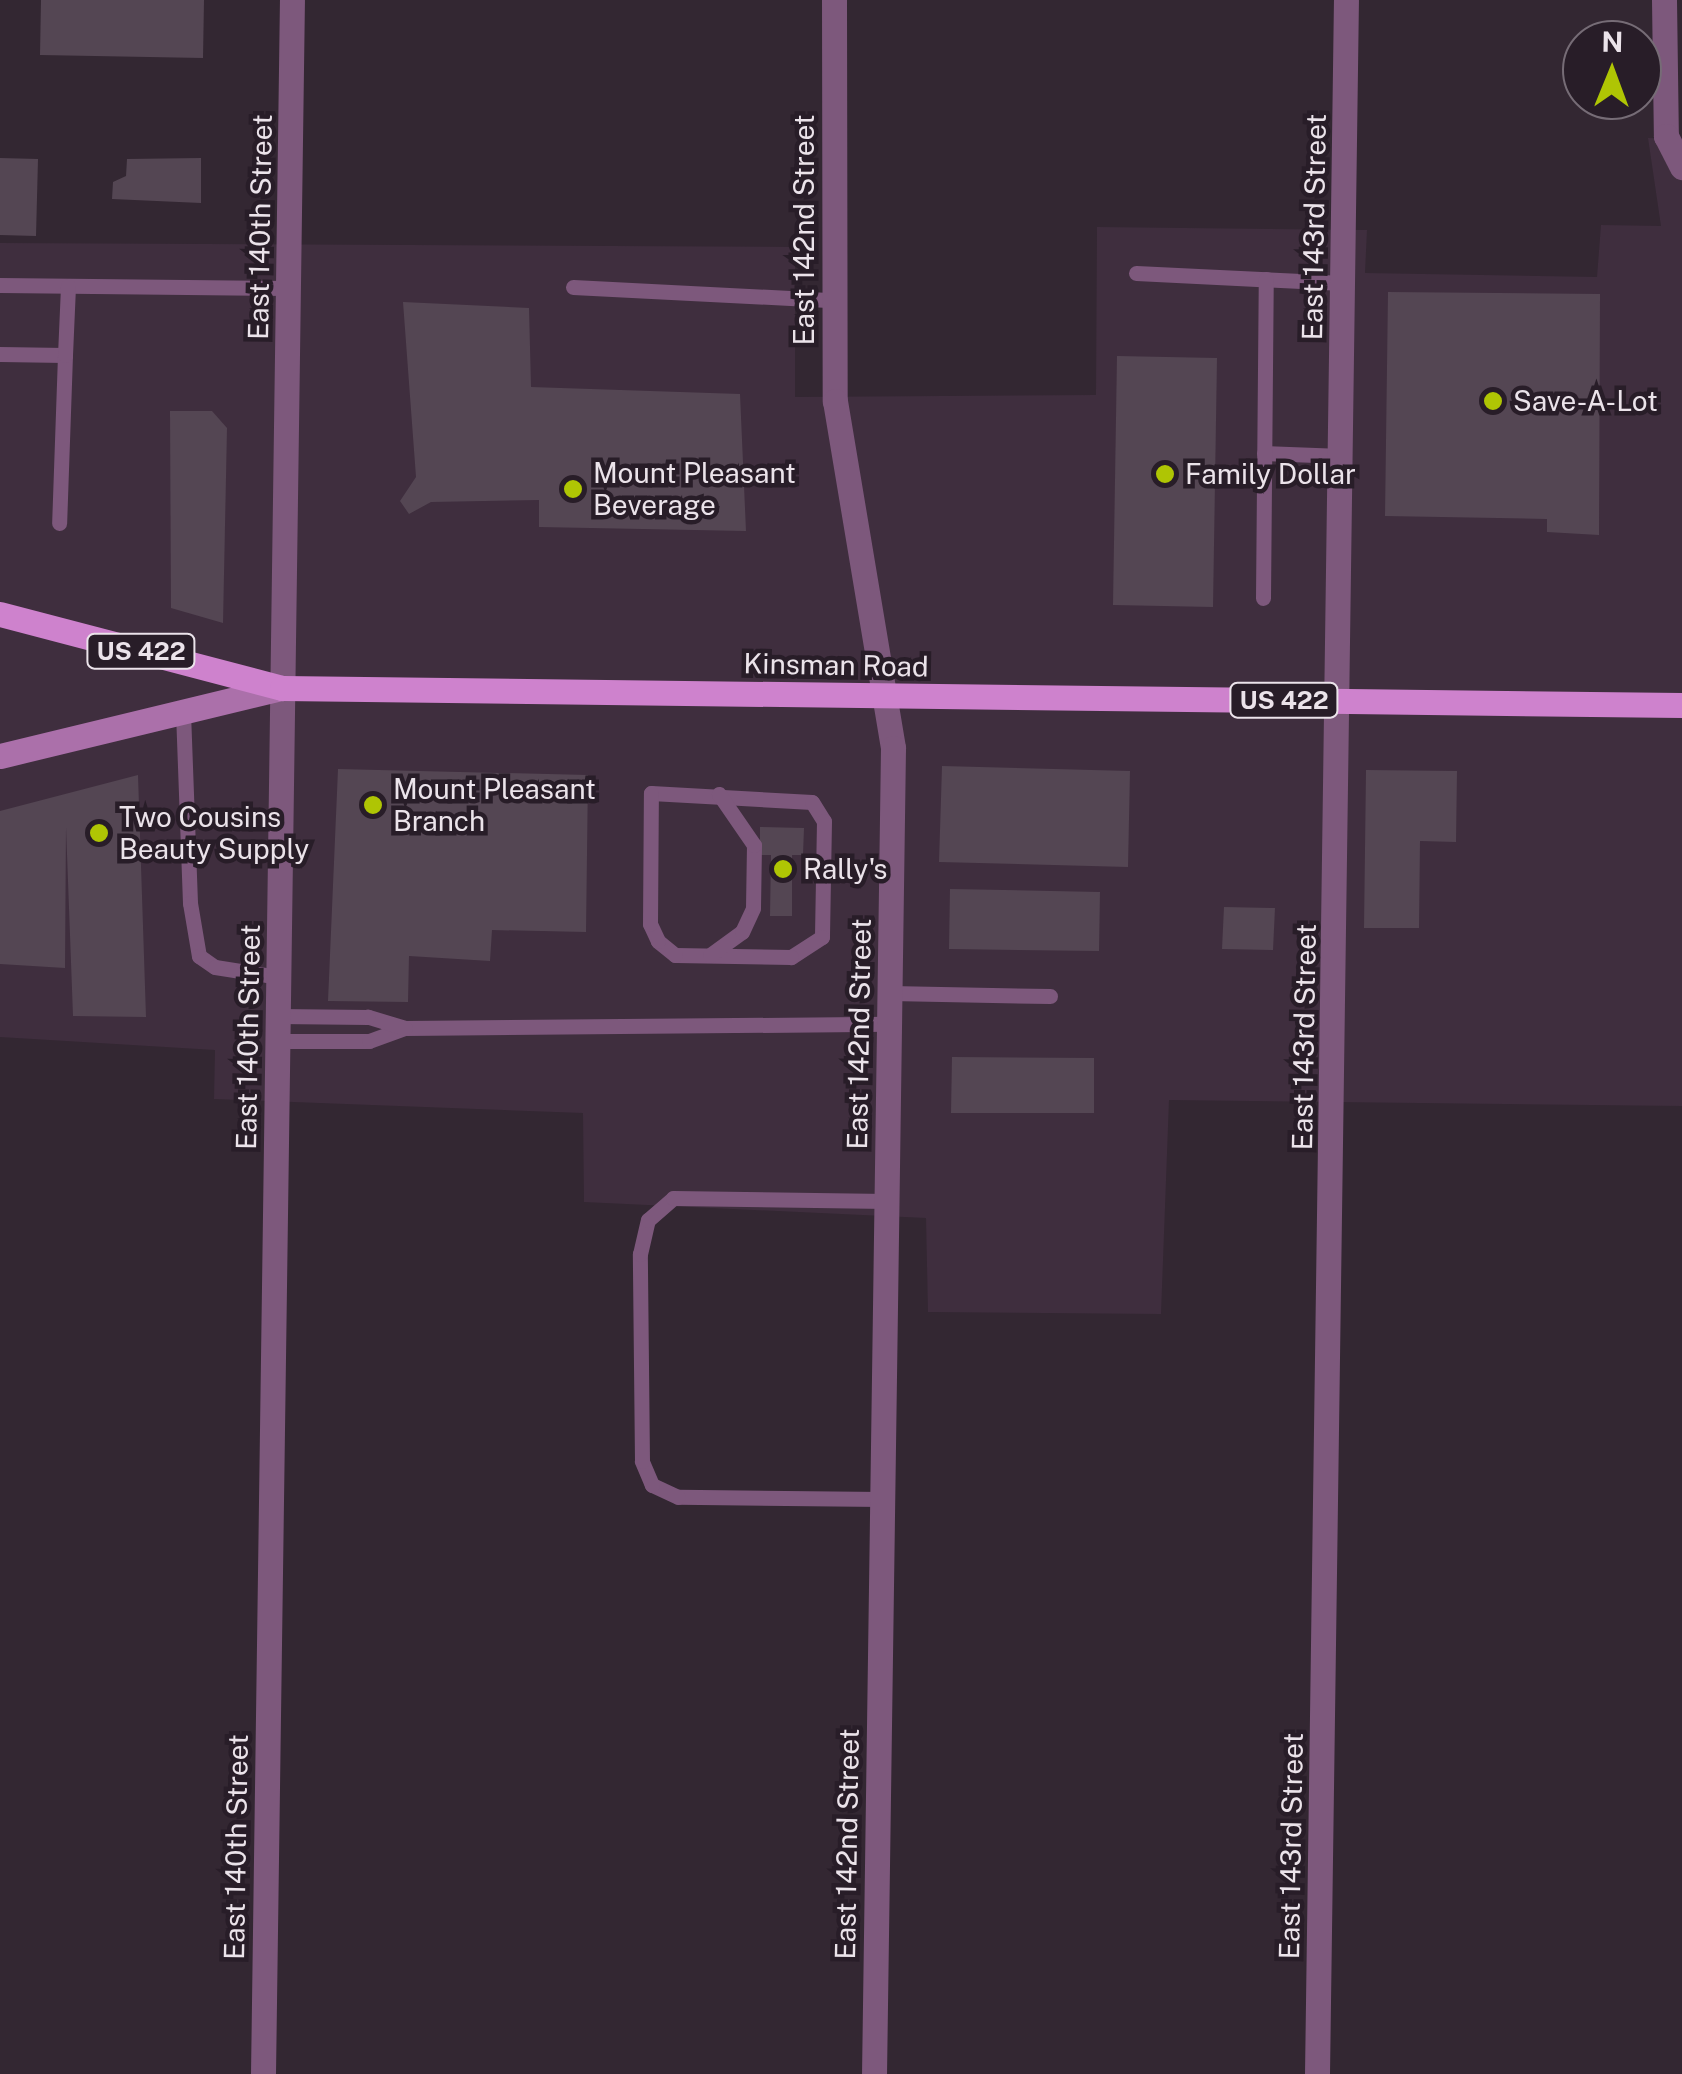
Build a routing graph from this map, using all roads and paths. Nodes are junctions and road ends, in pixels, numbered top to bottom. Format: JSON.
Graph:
{"nodes":[{"id":1,"x":292,"y":0,"type":"edge"},
{"id":2,"x":834,"y":0,"type":"edge"},
{"id":3,"x":1346,"y":0,"type":"edge"},
{"id":4,"x":1664,"y":0,"type":"edge"},
{"id":5,"x":1682,"y":167,"type":"edge"},
{"id":6,"x":1136,"y":273,"type":"dead end"},
{"id":7,"x":1266,"y":279,"type":"junction"},
{"id":8,"x":1344,"y":283,"type":"junction"},
{"id":9,"x":0,"y":285,"type":"edge"},
{"id":10,"x":68,"y":286,"type":"junction"},
{"id":11,"x":573,"y":287,"type":"dead end"},
{"id":12,"x":290,"y":288,"type":"junction"},
{"id":13,"x":833,"y":300,"type":"junction"},
{"id":14,"x":0,"y":354,"type":"edge"},
{"id":15,"x":65,"y":354,"type":"junction"},
{"id":16,"x":1264,"y":453,"type":"junction"},
{"id":17,"x":1342,"y":456,"type":"junction"},
{"id":18,"x":59,"y":523,"type":"dead end"},
{"id":19,"x":1263,"y":598,"type":"dead end"},
{"id":20,"x":0,"y":614,"type":"edge"},
{"id":21,"x":282,"y":688,"type":"junction"},
{"id":22,"x":886,"y":695,"type":"junction"},
{"id":23,"x":1339,"y":701,"type":"junction"},
{"id":24,"x":1682,"y":705,"type":"edge"},
{"id":25,"x":183,"y":712,"type":"junction"},
{"id":26,"x":0,"y":756,"type":"edge"},
{"id":27,"x":719,"y":794,"type":"junction"},
{"id":28,"x":709,"y":956,"type":"junction"},
{"id":29,"x":278,"y":977,"type":"junction"},
{"id":30,"x":890,"y":993,"type":"junction"},
{"id":31,"x":1050,"y":996,"type":"dead end"},
{"id":32,"x":889,"y":1024,"type":"junction"},
{"id":33,"x":405,"y":1028,"type":"junction"},
{"id":34,"x":278,"y":1029,"type":"junction"},
{"id":35,"x":886,"y":1201,"type":"junction"},
{"id":36,"x":882,"y":1499,"type":"junction"},
{"id":37,"x":264,"y":2074,"type":"edge"},
{"id":38,"x":874,"y":2074,"type":"edge"},
{"id":39,"x":1318,"y":2074,"type":"edge"}],
"edges":[{"from":1,"to":12,"type":"street","name":"East 140th Street"},
{"from":2,"to":13,"type":"street","name":"East 142nd Street"},
{"from":3,"to":8,"type":"street","name":"East 143rd Street"},
{"from":4,"to":5,"type":"street"},
{"from":6,"to":7,"type":"lane"},
{"from":7,"to":8,"type":"lane"},
{"from":7,"to":16,"type":"lane"},
{"from":8,"to":17,"type":"street","name":"East 143rd Street"},
{"from":9,"to":10,"type":"lane"},
{"from":10,"to":12,"type":"lane"},
{"from":10,"to":15,"type":"lane"},
{"from":11,"to":13,"type":"lane"},
{"from":12,"to":21,"type":"street","name":"East 140th Street"},
{"from":13,"to":22,"type":"street","name":"East 142nd Street"},
{"from":14,"to":15,"type":"lane"},
{"from":15,"to":18,"type":"lane"},
{"from":16,"to":17,"type":"lane"},
{"from":16,"to":19,"type":"lane"},
{"from":17,"to":23,"type":"street","name":"East 143rd Street"},
{"from":20,"to":21,"type":"main road","name":"Kinsman Road","number":"US 422"},
{"from":21,"to":22,"type":"main road","name":"Kinsman Road","number":"US 422"},
{"from":21,"to":25,"type":"main road"},
{"from":21,"to":29,"type":"street","name":"East 140th Street"},
{"from":22,"to":23,"type":"main road","name":"Kinsman Road","number":"US 422"},
{"from":22,"to":30,"type":"street","name":"East 142nd Street"},
{"from":23,"to":24,"type":"main road","name":"Kinsman Road","number":"US 422"},
{"from":23,"to":39,"type":"street","name":"East 143rd Street"},
{"from":25,"to":26,"type":"main road"},
{"from":25,"to":29,"type":"lane"},
{"from":27,"to":28,"type":"lane"},
{"from":27,"to":28,"type":"lane"},
{"from":27,"to":28,"type":"lane"},
{"from":29,"to":34,"type":"street","name":"East 140th Street"},
{"from":30,"to":31,"type":"lane"},
{"from":30,"to":32,"type":"street","name":"East 142nd Street"},
{"from":32,"to":33,"type":"lane"},
{"from":32,"to":35,"type":"street","name":"East 142nd Street"},
{"from":33,"to":34,"type":"lane"},
{"from":33,"to":34,"type":"lane"},
{"from":34,"to":37,"type":"street","name":"East 140th Street"},
{"from":35,"to":36,"type":"street","name":"East 142nd Street"},
{"from":35,"to":36,"type":"lane"},
{"from":36,"to":38,"type":"street","name":"East 142nd Street"}]}
